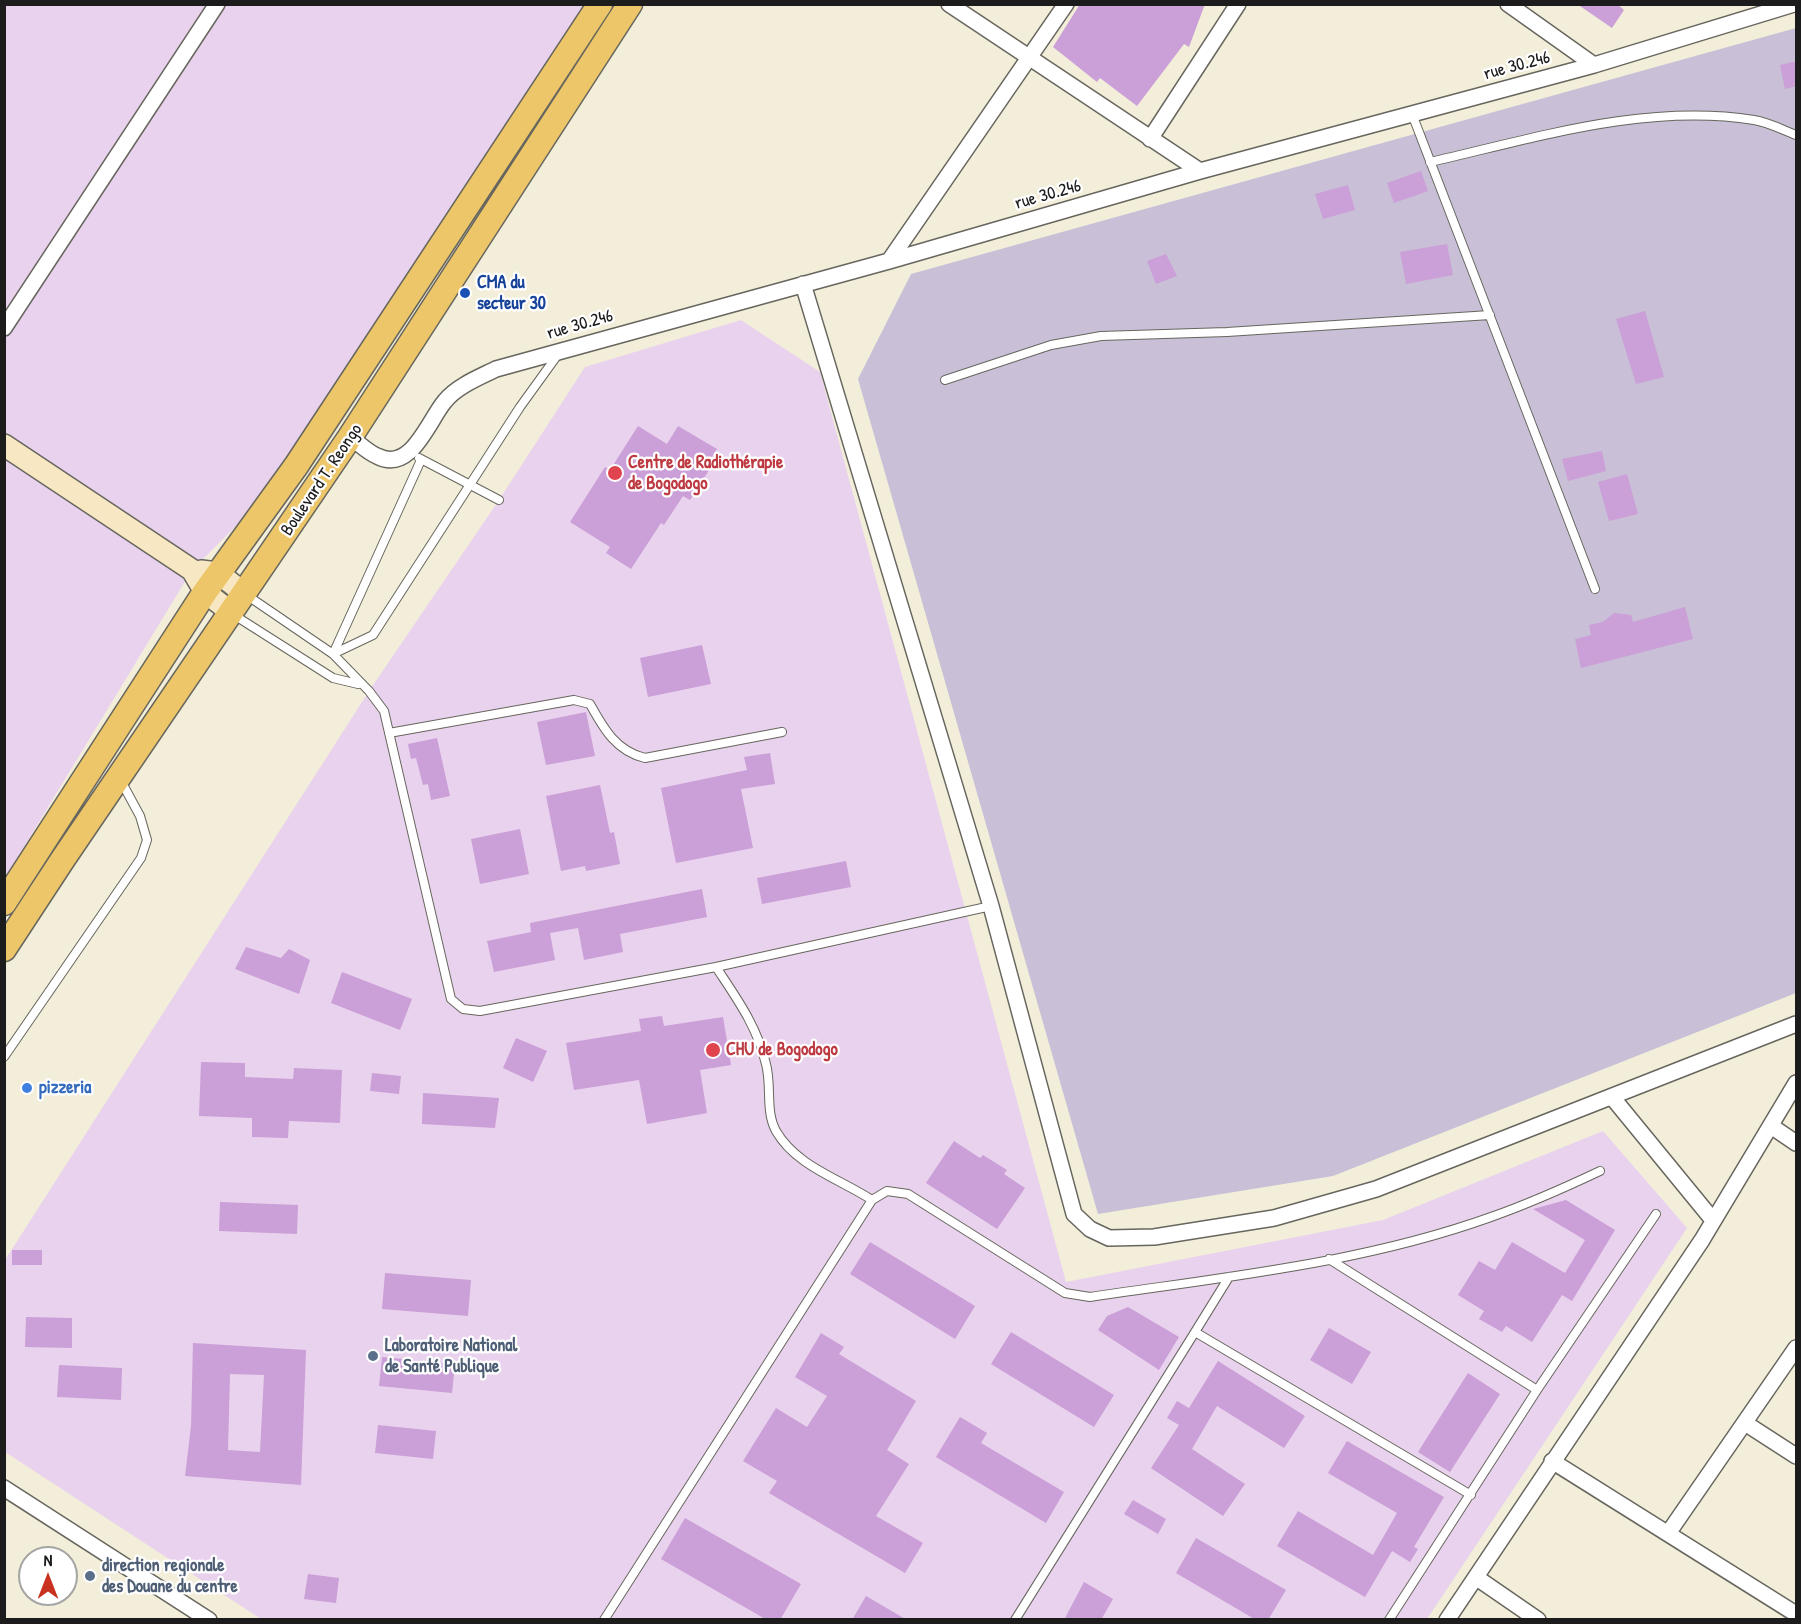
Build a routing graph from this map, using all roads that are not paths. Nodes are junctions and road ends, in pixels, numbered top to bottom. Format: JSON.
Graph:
{"nodes":[{"id":1,"x":217,"y":4,"type":"edge"},
{"id":2,"x":600,"y":4,"type":"edge"},
{"id":3,"x":630,"y":4,"type":"edge"},
{"id":4,"x":949,"y":4,"type":"edge"},
{"id":5,"x":1066,"y":4,"type":"edge"},
{"id":6,"x":1238,"y":4,"type":"edge"},
{"id":7,"x":1508,"y":4,"type":"edge"},
{"id":8,"x":1794,"y":4,"type":"edge"},
{"id":9,"x":1769,"y":7,"type":"edge"},
{"id":10,"x":1030,"y":59,"type":"junction"},
{"id":11,"x":1594,"y":65,"type":"junction"},
{"id":12,"x":1412,"y":114,"type":"junction"},
{"id":13,"x":1797,"y":135,"type":"edge"},
{"id":14,"x":1150,"y":139,"type":"junction"},
{"id":15,"x":1430,"y":162,"type":"junction"},
{"id":16,"x":1200,"y":171,"type":"junction"},
{"id":17,"x":890,"y":261,"type":"junction"},
{"id":18,"x":803,"y":284,"type":"junction"},
{"id":19,"x":1490,"y":315,"type":"junction"},
{"id":20,"x":4,"y":328,"type":"edge"},
{"id":21,"x":561,"y":351,"type":"junction"},
{"id":22,"x":945,"y":380,"type":"dead end"},
{"id":23,"x":350,"y":437,"type":"junction"},
{"id":24,"x":4,"y":446,"type":"edge"},
{"id":25,"x":415,"y":457,"type":"junction"},
{"id":26,"x":471,"y":486,"type":"junction"},
{"id":27,"x":499,"y":500,"type":"dead end"},
{"id":28,"x":212,"y":583,"type":"junction"},
{"id":29,"x":1595,"y":589,"type":"dead end"},
{"id":30,"x":238,"y":604,"type":"junction"},
{"id":31,"x":333,"y":654,"type":"junction"},
{"id":32,"x":360,"y":684,"type":"junction"},
{"id":33,"x":782,"y":732,"type":"dead end"},
{"id":34,"x":389,"y":733,"type":"junction"},
{"id":35,"x":119,"y":777,"type":"junction"},
{"id":36,"x":4,"y":903,"type":"edge"},
{"id":37,"x":991,"y":906,"type":"junction"},
{"id":38,"x":4,"y":949,"type":"edge"},
{"id":39,"x":716,"y":967,"type":"junction"},
{"id":40,"x":1797,"y":1024,"type":"edge"},
{"id":41,"x":4,"y":1057,"type":"edge"},
{"id":42,"x":1797,"y":1083,"type":"edge"},
{"id":43,"x":1612,"y":1097,"type":"junction"},
{"id":44,"x":1771,"y":1126,"type":"junction"},
{"id":45,"x":1797,"y":1143,"type":"edge"},
{"id":46,"x":1600,"y":1171,"type":"dead end"},
{"id":47,"x":872,"y":1200,"type":"junction"},
{"id":48,"x":1656,"y":1214,"type":"dead end"},
{"id":49,"x":1712,"y":1219,"type":"junction"},
{"id":50,"x":1329,"y":1259,"type":"junction"},
{"id":51,"x":1229,"y":1277,"type":"junction"},
{"id":52,"x":1195,"y":1332,"type":"junction"},
{"id":53,"x":1797,"y":1348,"type":"edge"},
{"id":54,"x":1537,"y":1390,"type":"junction"},
{"id":55,"x":1745,"y":1423,"type":"junction"},
{"id":56,"x":1797,"y":1456,"type":"edge"},
{"id":57,"x":1552,"y":1461,"type":"junction"},
{"id":58,"x":4,"y":1488,"type":"edge"},
{"id":59,"x":1471,"y":1495,"type":"junction"},
{"id":60,"x":1669,"y":1532,"type":"junction"},
{"id":61,"x":1477,"y":1578,"type":"junction"},
{"id":62,"x":1797,"y":1614,"type":"edge"},
{"id":63,"x":203,"y":1618,"type":"edge"},
{"id":64,"x":604,"y":1620,"type":"edge"},
{"id":65,"x":1015,"y":1620,"type":"edge"},
{"id":66,"x":1389,"y":1620,"type":"edge"},
{"id":67,"x":1447,"y":1620,"type":"edge"},
{"id":68,"x":1538,"y":1620,"type":"edge"}],
"edges":[{"from":1,"to":20,"type":"street"},
{"from":2,"to":28,"type":"main road","name":"Boulevard T. Reongo"},
{"from":3,"to":23,"type":"main road","name":"Boulevard T. Reongo"},
{"from":4,"to":10,"type":"street"},
{"from":5,"to":10,"type":"street"},
{"from":6,"to":14,"type":"street"},
{"from":7,"to":11,"type":"street"},
{"from":8,"to":9,"type":"street","name":"rue 30.246"},
{"from":9,"to":11,"type":"street","name":"rue 30.246"},
{"from":10,"to":14,"type":"street"},
{"from":10,"to":17,"type":"street"},
{"from":11,"to":12,"type":"street","name":"rue 30.246"},
{"from":12,"to":15,"type":"lane"},
{"from":12,"to":16,"type":"street","name":"rue 30.246"},
{"from":13,"to":15,"type":"lane"},
{"from":14,"to":16,"type":"street"},
{"from":15,"to":19,"type":"lane"},
{"from":16,"to":17,"type":"street","name":"rue 30.246"},
{"from":17,"to":18,"type":"street","name":"rue 30.246"},
{"from":18,"to":21,"type":"street","name":"rue 30.246"},
{"from":18,"to":37,"type":"street"},
{"from":19,"to":22,"type":"lane"},
{"from":19,"to":29,"type":"lane"},
{"from":21,"to":25,"type":"street","name":"rue 30.246"},
{"from":21,"to":26,"type":"lane"},
{"from":23,"to":25,"type":"street"},
{"from":23,"to":30,"type":"main road","name":"Boulevard T. Reongo"},
{"from":24,"to":28,"type":"street"},
{"from":25,"to":26,"type":"lane"},
{"from":25,"to":31,"type":"lane"},
{"from":26,"to":27,"type":"lane"},
{"from":26,"to":31,"type":"lane"},
{"from":28,"to":30,"type":"street"},
{"from":28,"to":36,"type":"main road","name":"Boulevard T. Reongo"},
{"from":30,"to":31,"type":"lane"},
{"from":30,"to":32,"type":"lane"},
{"from":30,"to":35,"type":"main road","name":"Boulevard T. Reongo"},
{"from":31,"to":32,"type":"lane"},
{"from":32,"to":34,"type":"lane"},
{"from":33,"to":34,"type":"lane"},
{"from":34,"to":39,"type":"lane"},
{"from":35,"to":38,"type":"main road","name":"Boulevard T. Reongo"},
{"from":35,"to":41,"type":"lane"},
{"from":37,"to":39,"type":"lane"},
{"from":37,"to":43,"type":"street"},
{"from":39,"to":47,"type":"lane"},
{"from":40,"to":43,"type":"street"},
{"from":42,"to":44,"type":"street"},
{"from":43,"to":49,"type":"street"},
{"from":44,"to":45,"type":"street"},
{"from":44,"to":49,"type":"street"},
{"from":46,"to":50,"type":"lane"},
{"from":47,"to":51,"type":"lane"},
{"from":47,"to":64,"type":"lane"},
{"from":48,"to":54,"type":"lane"},
{"from":49,"to":57,"type":"street"},
{"from":50,"to":51,"type":"lane"},
{"from":50,"to":54,"type":"lane"},
{"from":51,"to":52,"type":"lane"},
{"from":52,"to":59,"type":"lane"},
{"from":52,"to":65,"type":"lane"},
{"from":53,"to":55,"type":"street"},
{"from":54,"to":59,"type":"lane"},
{"from":55,"to":56,"type":"street"},
{"from":55,"to":60,"type":"street"},
{"from":57,"to":60,"type":"street"},
{"from":57,"to":61,"type":"street"},
{"from":58,"to":63,"type":"street"},
{"from":59,"to":66,"type":"lane"},
{"from":60,"to":62,"type":"street"},
{"from":61,"to":67,"type":"street"},
{"from":61,"to":68,"type":"street"}]}
